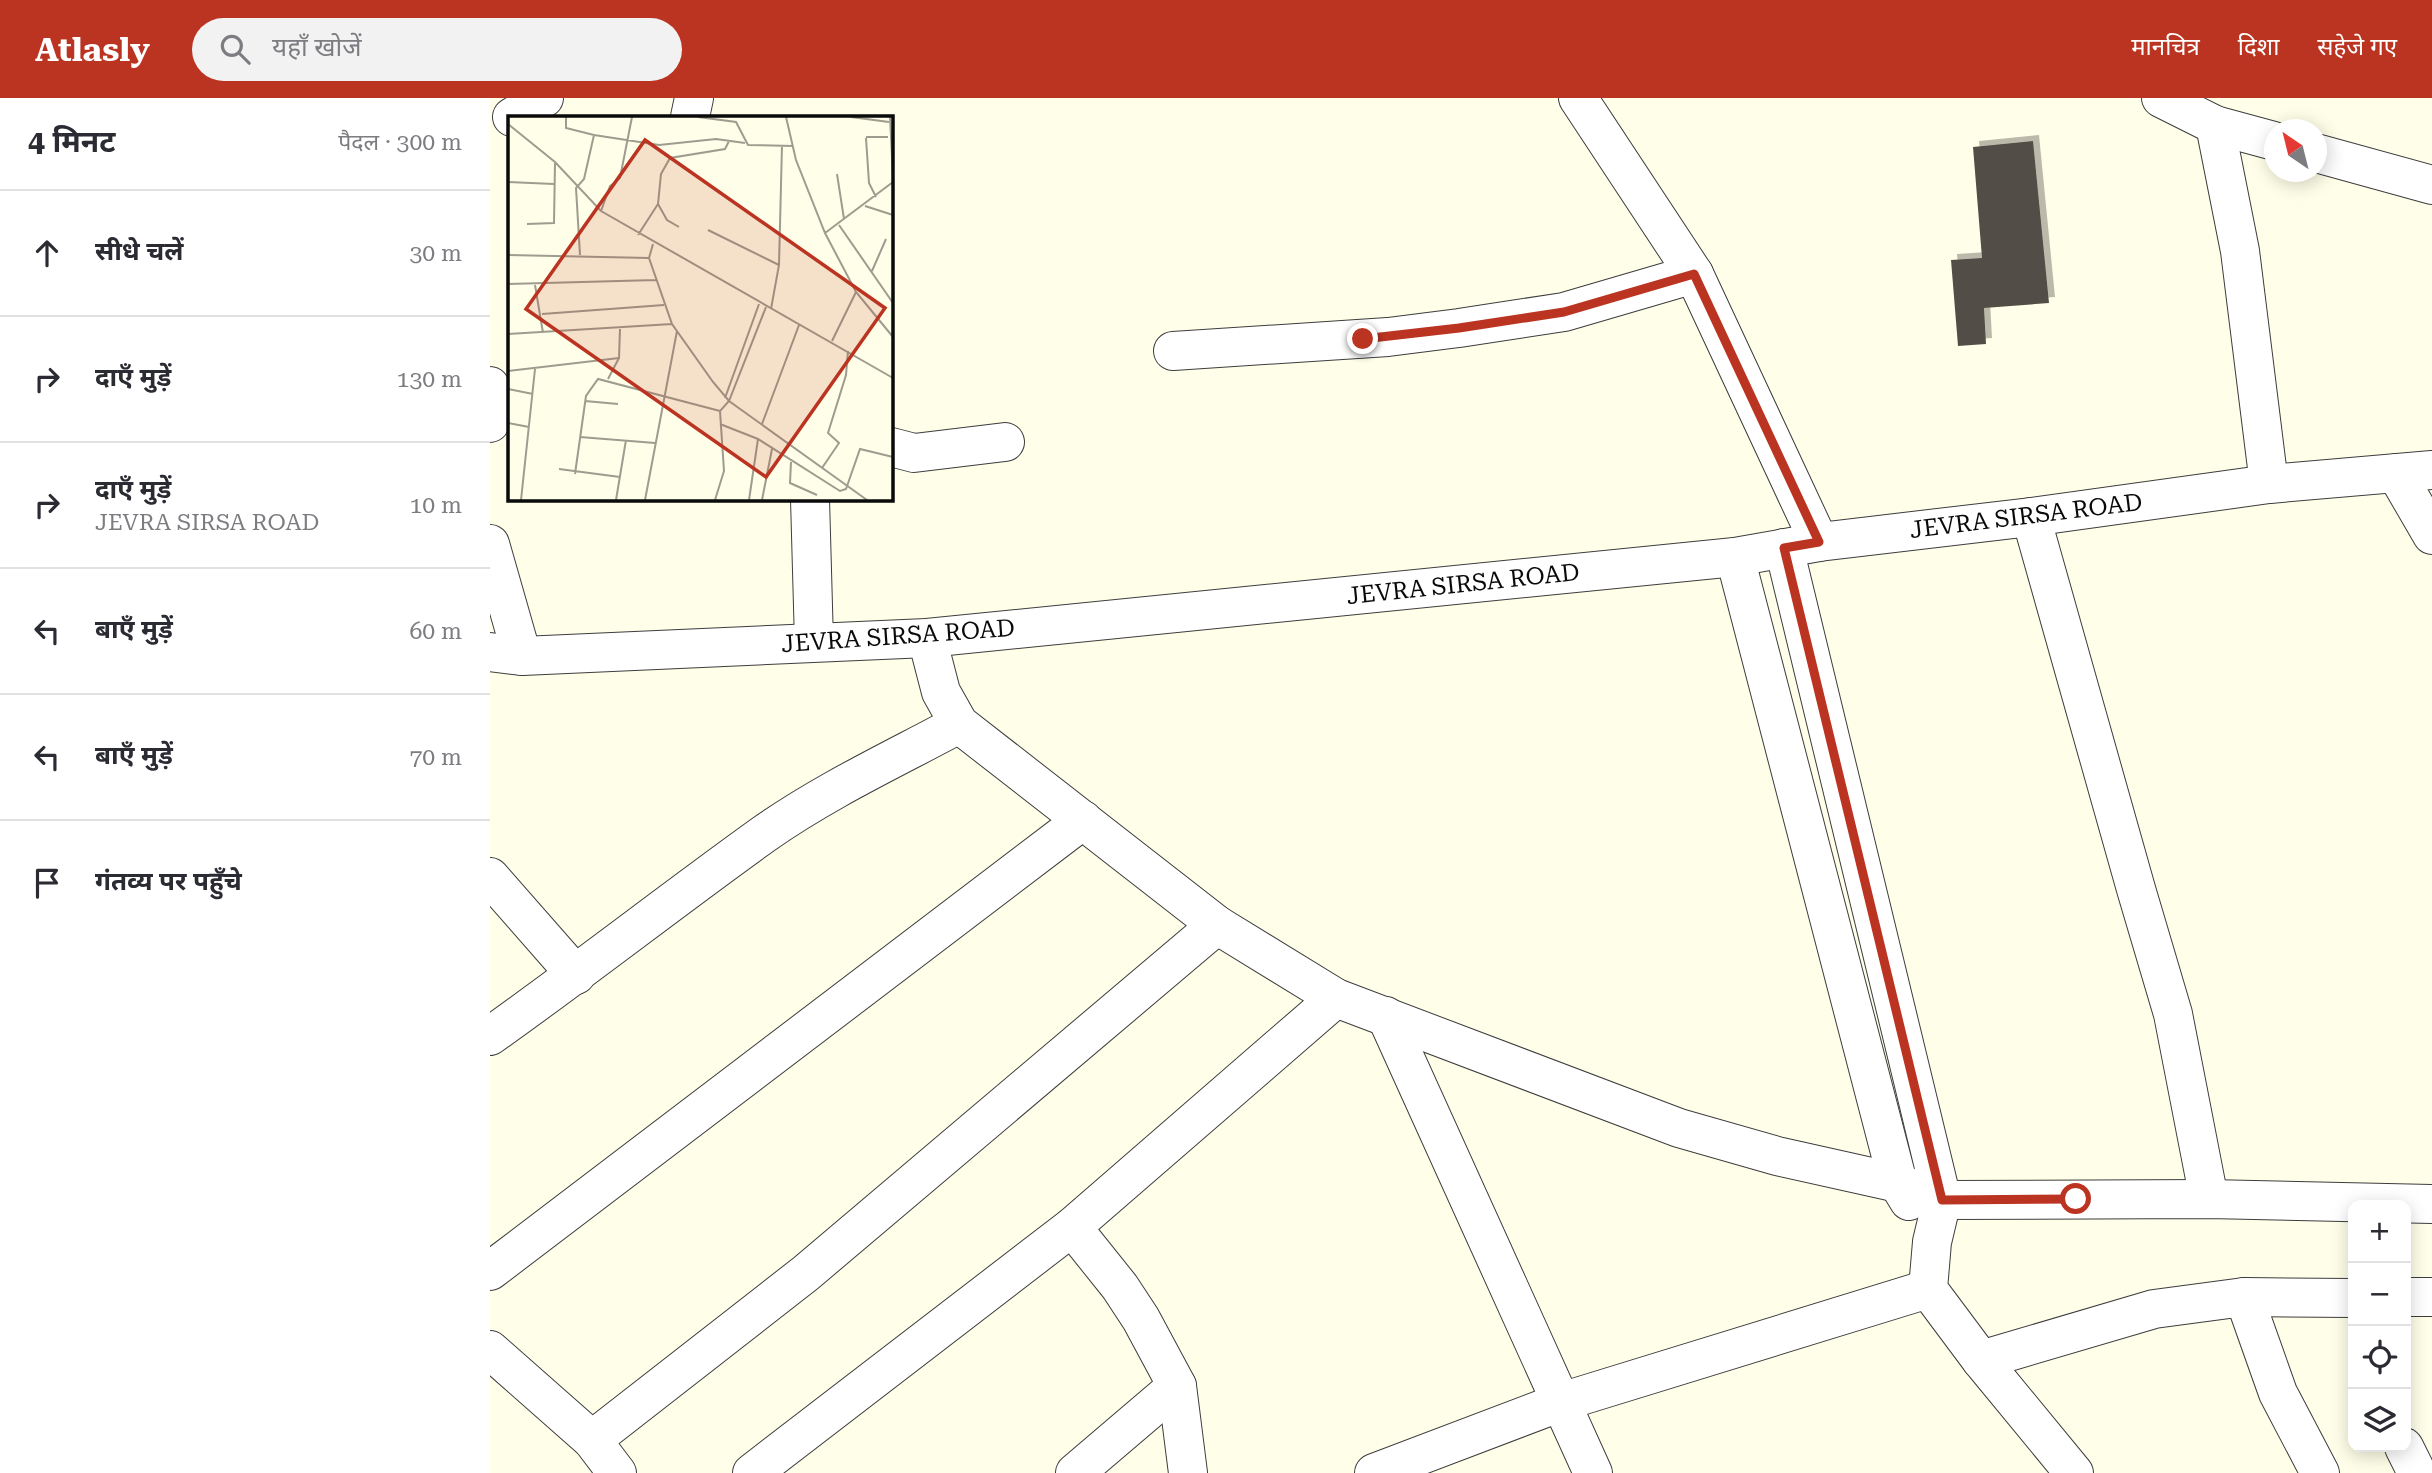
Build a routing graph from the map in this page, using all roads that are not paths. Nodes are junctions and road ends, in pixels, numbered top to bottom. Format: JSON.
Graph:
{"nodes":[{"id":1,"x":544,"y":98,"type":"edge"},
{"id":2,"x":694,"y":98,"type":"edge"},
{"id":3,"x":1578,"y":98,"type":"edge"},
{"id":4,"x":2161,"y":98,"type":"edge"},
{"id":5,"x":514,"y":116,"type":"edge"},
{"id":6,"x":690,"y":116,"type":"edge"},
{"id":7,"x":508,"y":120,"type":"edge"},
{"id":8,"x":2215,"y":125,"type":"junction"},
{"id":9,"x":490,"y":130,"type":"edge"},
{"id":10,"x":2264,"y":138,"type":"edge"},
{"id":11,"x":2327,"y":156,"type":"edge"},
{"id":12,"x":2432,"y":186,"type":"edge"},
{"id":13,"x":1694,"y":274,"type":"junction"},
{"id":14,"x":1172,"y":351,"type":"dead end"},
{"id":15,"x":490,"y":386,"type":"edge"},
{"id":16,"x":490,"y":423,"type":"edge"},
{"id":17,"x":1005,"y":442,"type":"dead end"},
{"id":18,"x":892,"y":447,"type":"edge"},
{"id":19,"x":2414,"y":471,"type":"edge"},
{"id":20,"x":2269,"y":484,"type":"junction"},
{"id":21,"x":810,"y":500,"type":"edge"},
{"id":22,"x":2031,"y":517,"type":"junction"},
{"id":23,"x":2432,"y":535,"type":"edge"},
{"id":24,"x":490,"y":544,"type":"edge"},
{"id":25,"x":1801,"y":545,"type":"junction"},
{"id":26,"x":1735,"y":556,"type":"junction"},
{"id":27,"x":927,"y":638,"type":"junction"},
{"id":28,"x":814,"y":642,"type":"junction"},
{"id":29,"x":506,"y":654,"type":"edge"},
{"id":30,"x":959,"y":724,"type":"junction"},
{"id":31,"x":1083,"y":820,"type":"junction"},
{"id":32,"x":490,"y":877,"type":"edge"},
{"id":33,"x":1217,"y":925,"type":"junction"},
{"id":34,"x":576,"y":975,"type":"junction"},
{"id":35,"x":1336,"y":998,"type":"junction"},
{"id":36,"x":1386,"y":1016,"type":"junction"},
{"id":37,"x":490,"y":1036,"type":"edge"},
{"id":38,"x":1898,"y":1182,"type":"junction"},
{"id":39,"x":2209,"y":1199,"type":"junction"},
{"id":40,"x":1942,"y":1200,"type":"junction"},
{"id":41,"x":2432,"y":1204,"type":"edge"},
{"id":42,"x":1072,"y":1227,"type":"junction"},
{"id":43,"x":1932,"y":1242,"type":"junction"},
{"id":44,"x":490,"y":1271,"type":"edge"},
{"id":45,"x":1928,"y":1289,"type":"junction"},
{"id":46,"x":2244,"y":1297,"type":"junction"},
{"id":47,"x":2411,"y":1297,"type":"edge"},
{"id":48,"x":2432,"y":1297,"type":"edge"},
{"id":49,"x":2348,"y":1298,"type":"edge"},
{"id":50,"x":490,"y":1350,"type":"edge"},
{"id":51,"x":1981,"y":1360,"type":"junction"},
{"id":52,"x":1177,"y":1386,"type":"junction"},
{"id":53,"x":1561,"y":1402,"type":"junction"},
{"id":54,"x":592,"y":1440,"type":"junction"},
{"id":55,"x":2406,"y":1452,"type":"edge"},
{"id":56,"x":617,"y":1473,"type":"edge"},
{"id":57,"x":752,"y":1473,"type":"edge"},
{"id":58,"x":1075,"y":1473,"type":"edge"},
{"id":59,"x":1188,"y":1473,"type":"edge"},
{"id":60,"x":1374,"y":1473,"type":"edge"},
{"id":61,"x":1592,"y":1473,"type":"edge"},
{"id":62,"x":2074,"y":1473,"type":"edge"},
{"id":63,"x":2320,"y":1473,"type":"edge"},
{"id":64,"x":2417,"y":1473,"type":"edge"}],
"edges":[{"from":1,"to":5,"type":"street"},
{"from":2,"to":6,"type":"street"},
{"from":3,"to":13,"type":"street"},
{"from":4,"to":8,"type":"street"},
{"from":7,"to":9,"type":"street"},
{"from":8,"to":10,"type":"street"},
{"from":8,"to":20,"type":"street"},
{"from":11,"to":12,"type":"street"},
{"from":13,"to":14,"type":"street"},
{"from":13,"to":25,"type":"street"},
{"from":15,"to":16,"type":"street"},
{"from":17,"to":18,"type":"street"},
{"from":19,"to":20,"type":"street","name":"JEVRA SIRSA ROAD"},
{"from":19,"to":23,"type":"street"},
{"from":20,"to":22,"type":"street","name":"JEVRA SIRSA ROAD"},
{"from":21,"to":28,"type":"street"},
{"from":22,"to":25,"type":"street","name":"JEVRA SIRSA ROAD"},
{"from":22,"to":39,"type":"street"},
{"from":24,"to":29,"type":"street"},
{"from":25,"to":26,"type":"street","name":"JEVRA SIRSA ROAD"},
{"from":25,"to":40,"type":"street"},
{"from":26,"to":27,"type":"street","name":"JEVRA SIRSA ROAD"},
{"from":26,"to":38,"type":"street"},
{"from":27,"to":28,"type":"street","name":"JEVRA SIRSA ROAD"},
{"from":27,"to":30,"type":"street"},
{"from":28,"to":29,"type":"street","name":"JEVRA SIRSA ROAD"},
{"from":30,"to":31,"type":"street"},
{"from":30,"to":34,"type":"street"},
{"from":31,"to":33,"type":"street"},
{"from":31,"to":44,"type":"street"},
{"from":32,"to":34,"type":"street"},
{"from":33,"to":35,"type":"street"},
{"from":33,"to":54,"type":"street"},
{"from":34,"to":37,"type":"street"},
{"from":35,"to":36,"type":"street"},
{"from":35,"to":42,"type":"street"},
{"from":36,"to":38,"type":"street"},
{"from":36,"to":53,"type":"street"},
{"from":38,"to":40,"type":"street"},
{"from":38,"to":43,"type":"street"},
{"from":39,"to":40,"type":"street"},
{"from":39,"to":41,"type":"street"},
{"from":40,"to":43,"type":"street"},
{"from":42,"to":52,"type":"street"},
{"from":42,"to":57,"type":"street"},
{"from":43,"to":45,"type":"street"},
{"from":45,"to":51,"type":"street"},
{"from":45,"to":53,"type":"street"},
{"from":46,"to":49,"type":"street"},
{"from":46,"to":51,"type":"street"},
{"from":46,"to":63,"type":"street"},
{"from":47,"to":48,"type":"street"},
{"from":50,"to":54,"type":"street"},
{"from":51,"to":62,"type":"street"},
{"from":52,"to":58,"type":"street"},
{"from":52,"to":59,"type":"street"},
{"from":53,"to":60,"type":"street"},
{"from":53,"to":61,"type":"street"},
{"from":54,"to":56,"type":"street"},
{"from":55,"to":64,"type":"street"}]}
